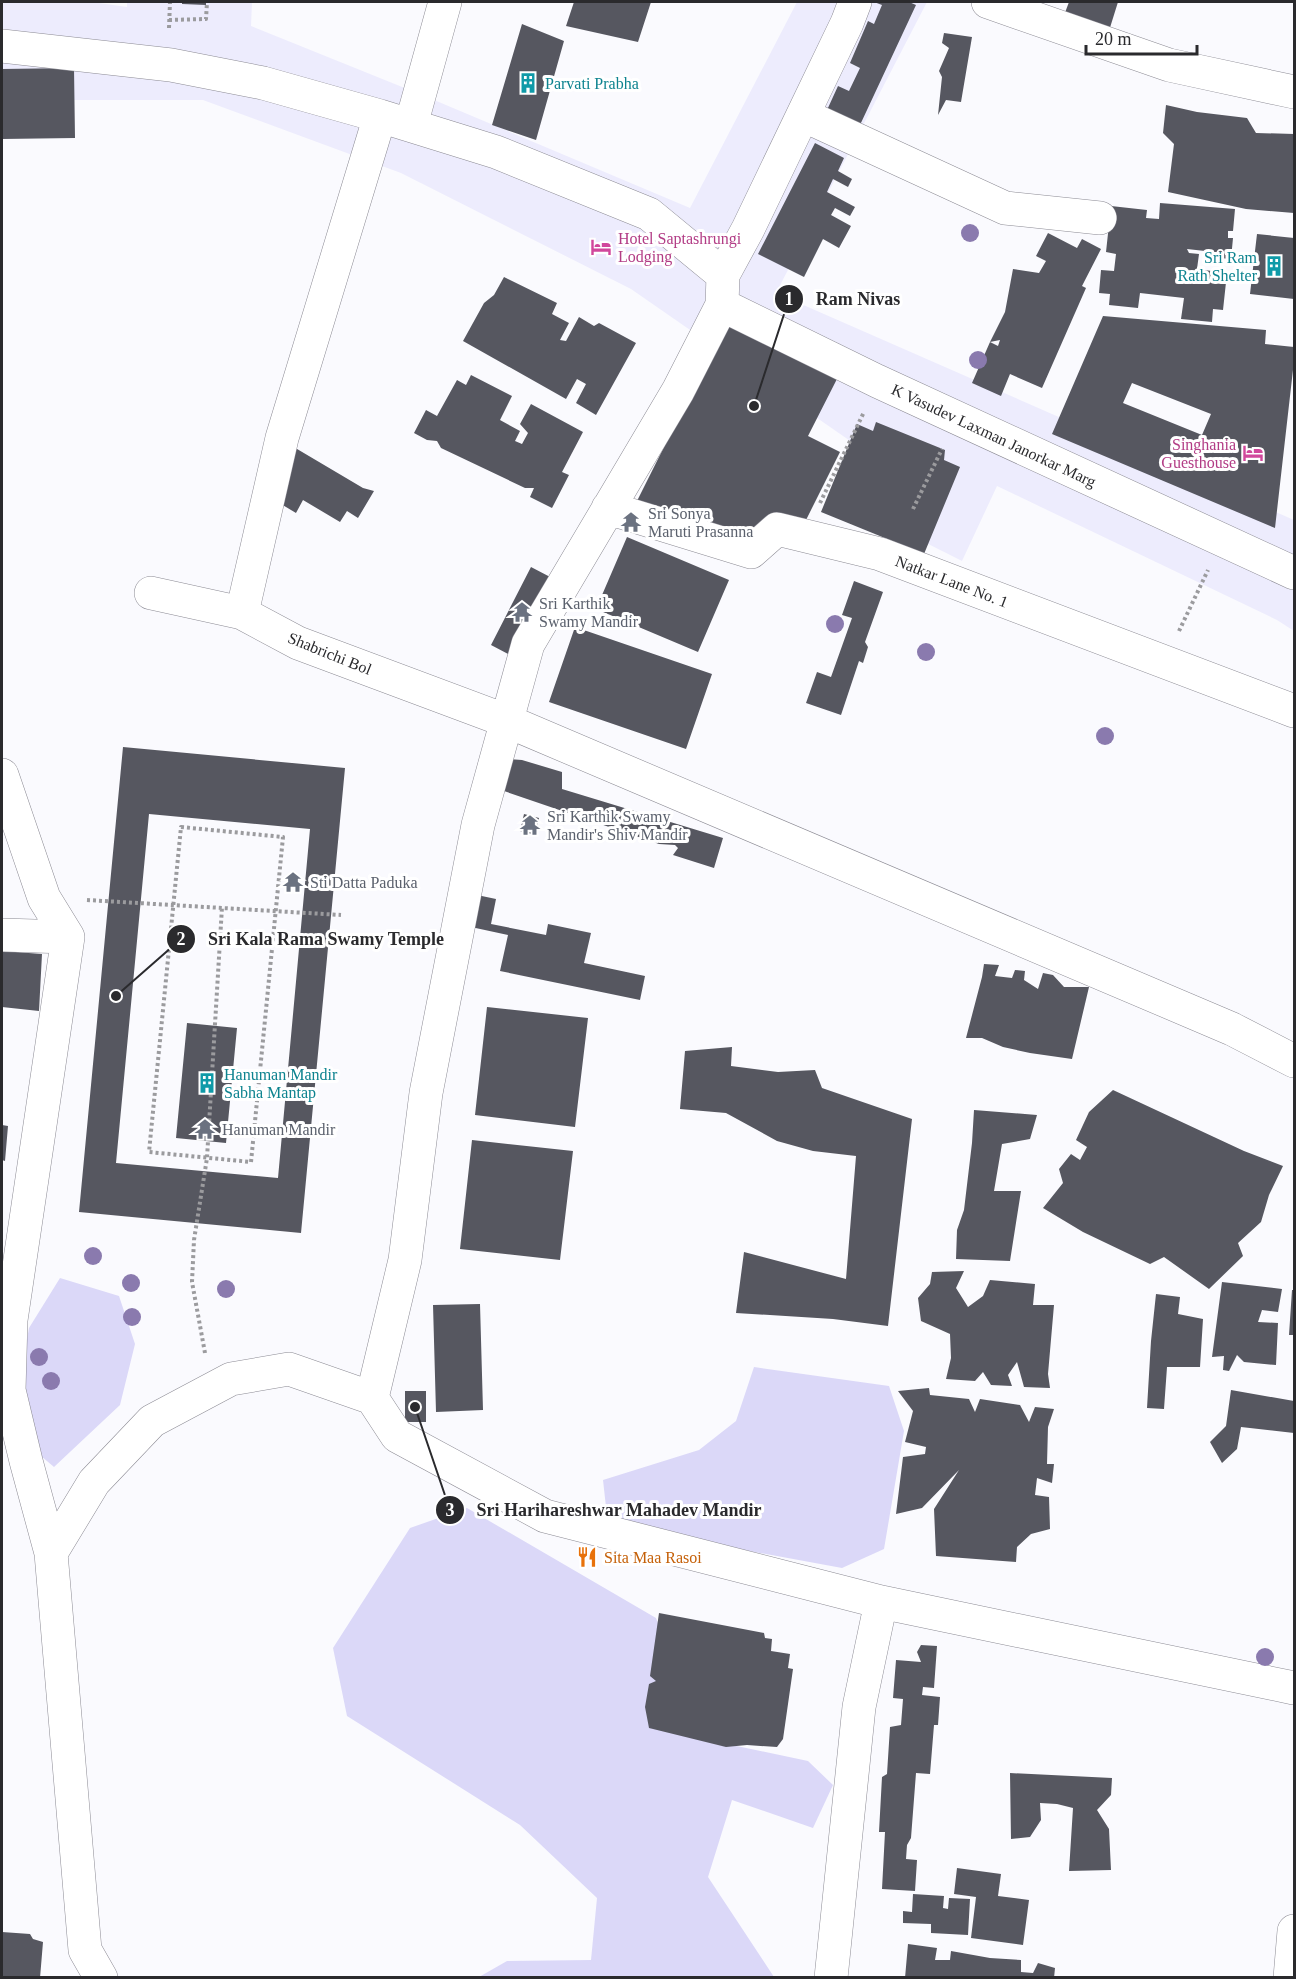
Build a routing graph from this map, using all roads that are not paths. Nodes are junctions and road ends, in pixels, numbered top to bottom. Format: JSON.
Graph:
{"nodes":[{"id":1,"x":445,"y":2,"type":"edge"},
{"id":2,"x":855,"y":2,"type":"edge"},
{"id":3,"x":988,"y":2,"type":"edge"},
{"id":4,"x":2,"y":46,"type":"edge"},
{"id":5,"x":1294,"y":92,"type":"edge"},
{"id":6,"x":802,"y":115,"type":"junction"},
{"id":7,"x":395,"y":121,"type":"junction"},
{"id":8,"x":1100,"y":218,"type":"dead end"},
{"id":9,"x":722,"y":290,"type":"junction"},
{"id":10,"x":608,"y":508,"type":"junction"},
{"id":11,"x":1294,"y":573,"type":"edge"},
{"id":12,"x":152,"y":593,"type":"dead end"},
{"id":13,"x":242,"y":613,"type":"junction"},
{"id":14,"x":1294,"y":711,"type":"edge"},
{"id":15,"x":507,"y":721,"type":"junction"},
{"id":16,"x":2,"y":775,"type":"edge"},
{"id":17,"x":2,"y":935,"type":"edge"},
{"id":18,"x":68,"y":937,"type":"junction"},
{"id":19,"x":1294,"y":1061,"type":"edge"},
{"id":20,"x":372,"y":1398,"type":"junction"},
{"id":21,"x":51,"y":1553,"type":"junction"},
{"id":22,"x":881,"y":1602,"type":"junction"},
{"id":23,"x":1294,"y":1688,"type":"edge"},
{"id":24,"x":1294,"y":1931,"type":"edge"},
{"id":25,"x":101,"y":1977,"type":"edge"},
{"id":26,"x":831,"y":1977,"type":"edge"},
{"id":27,"x":1290,"y":1977,"type":"edge"}],
"edges":[{"from":1,"to":7,"type":"street"},
{"from":2,"to":6,"type":"street"},
{"from":3,"to":5,"type":"street"},
{"from":4,"to":7,"type":"street","name":"K Vasudev Laxman Janorkar Marg"},
{"from":6,"to":8,"type":"street"},
{"from":6,"to":9,"type":"street"},
{"from":7,"to":9,"type":"street","name":"K Vasudev Laxman Janorkar Marg"},
{"from":7,"to":13,"type":"street"},
{"from":9,"to":10,"type":"street"},
{"from":9,"to":11,"type":"street","name":"K Vasudev Laxman Janorkar Marg"},
{"from":10,"to":14,"type":"street","name":"Natkar Lane No. 1"},
{"from":10,"to":15,"type":"street"},
{"from":12,"to":13,"type":"street","name":"Shabrichi Bol"},
{"from":13,"to":15,"type":"street","name":"Shabrichi Bol"},
{"from":15,"to":19,"type":"street","name":"Shabrichi Bol"},
{"from":15,"to":20,"type":"street"},
{"from":16,"to":18,"type":"street"},
{"from":17,"to":18,"type":"street"},
{"from":18,"to":21,"type":"street"},
{"from":20,"to":21,"type":"street"},
{"from":20,"to":22,"type":"street"},
{"from":21,"to":25,"type":"street"},
{"from":22,"to":23,"type":"street"},
{"from":22,"to":26,"type":"street"},
{"from":24,"to":27,"type":"street"}]}
